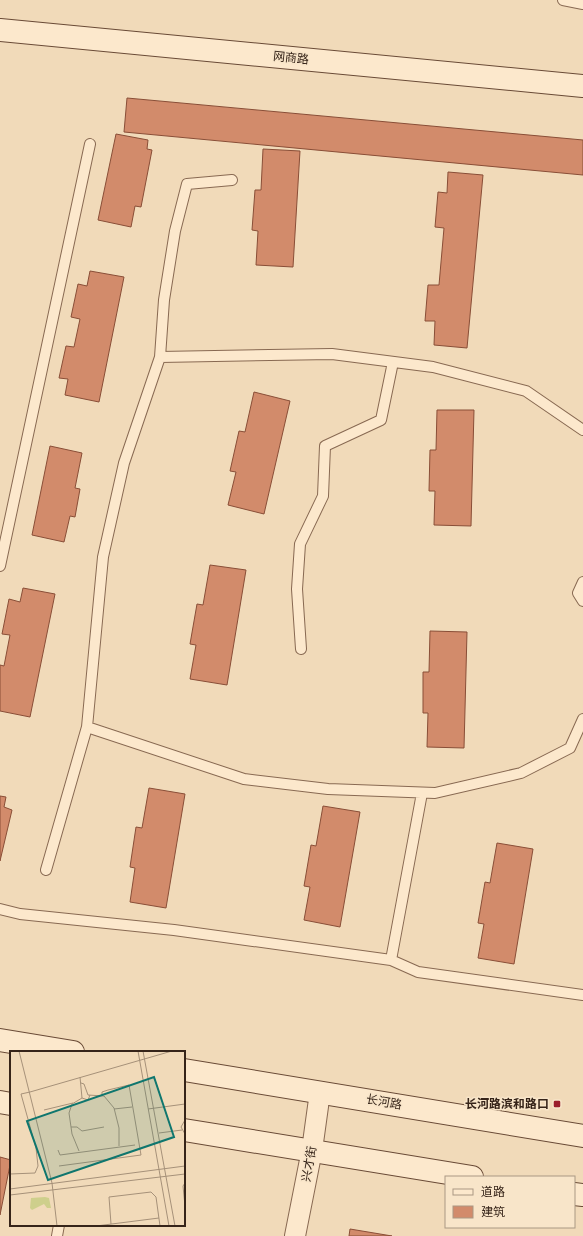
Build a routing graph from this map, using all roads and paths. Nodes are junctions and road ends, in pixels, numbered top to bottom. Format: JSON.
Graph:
{"nodes":[{"id":1,"x":563,"y":0,"type":"edge"},
{"id":2,"x":583,"y":4,"type":"edge"},
{"id":3,"x":0,"y":30,"type":"edge"},
{"id":4,"x":583,"y":86,"type":"edge"},
{"id":5,"x":90,"y":144,"type":"dead end"},
{"id":6,"x":232,"y":180,"type":"dead end"},
{"id":7,"x":160,"y":357,"type":"junction"},
{"id":8,"x":393,"y":362,"type":"junction"},
{"id":9,"x":583,"y":430,"type":"edge"},
{"id":10,"x":0,"y":566,"type":"edge"},
{"id":11,"x":583,"y":582,"type":"edge"},
{"id":12,"x":583,"y":601,"type":"edge"},
{"id":13,"x":301,"y":649,"type":"dead end"},
{"id":14,"x":583,"y":719,"type":"edge"},
{"id":15,"x":87,"y":727,"type":"junction"},
{"id":16,"x":580,"y":734,"type":"edge"},
{"id":17,"x":422,"y":792,"type":"junction"},
{"id":18,"x":46,"y":870,"type":"dead end"},
{"id":19,"x":0,"y":909,"type":"edge"},
{"id":20,"x":391,"y":960,"type":"junction"},
{"id":21,"x":583,"y":995,"type":"edge"},
{"id":22,"x":0,"y":1040,"type":"edge"},
{"id":23,"x":67,"y":1051,"type":"edge"},
{"id":24,"x":185,"y":1070,"type":"edge"},
{"id":25,"x":320,"y":1092,"type":"junction"},
{"id":26,"x":0,"y":1102,"type":"edge"},
{"id":27,"x":10,"y":1104,"type":"edge"},
{"id":28,"x":185,"y":1130,"type":"edge"},
{"id":29,"x":583,"y":1136,"type":"edge"},
{"id":30,"x":312,"y":1150,"type":"junction"},
{"id":31,"x":466,"y":1176,"type":"edge"},
{"id":32,"x":59,"y":1226,"type":"edge"},
{"id":33,"x":57,"y":1236,"type":"edge"},
{"id":34,"x":295,"y":1236,"type":"edge"}],
"edges":[{"from":1,"to":2,"type":"lane"},
{"from":3,"to":4,"type":"main road","name":"网商路"},
{"from":5,"to":10,"type":"lane"},
{"from":6,"to":7,"type":"lane"},
{"from":7,"to":8,"type":"lane"},
{"from":7,"to":15,"type":"lane"},
{"from":8,"to":9,"type":"lane"},
{"from":8,"to":13,"type":"lane"},
{"from":11,"to":12,"type":"lane"},
{"from":14,"to":16,"type":"lane"},
{"from":15,"to":17,"type":"lane"},
{"from":15,"to":18,"type":"lane"},
{"from":16,"to":17,"type":"lane"},
{"from":17,"to":20,"type":"lane"},
{"from":19,"to":20,"type":"lane"},
{"from":20,"to":21,"type":"lane"},
{"from":22,"to":23,"type":"main road"},
{"from":24,"to":25,"type":"main road","name":"长河路"},
{"from":25,"to":29,"type":"main road","name":"长河路"},
{"from":25,"to":30,"type":"street","name":"兴才街"},
{"from":26,"to":27,"type":"main road"},
{"from":28,"to":30,"type":"main road"},
{"from":30,"to":31,"type":"main road"},
{"from":30,"to":34,"type":"street","name":"兴才街"},
{"from":32,"to":33,"type":"lane"}]}
